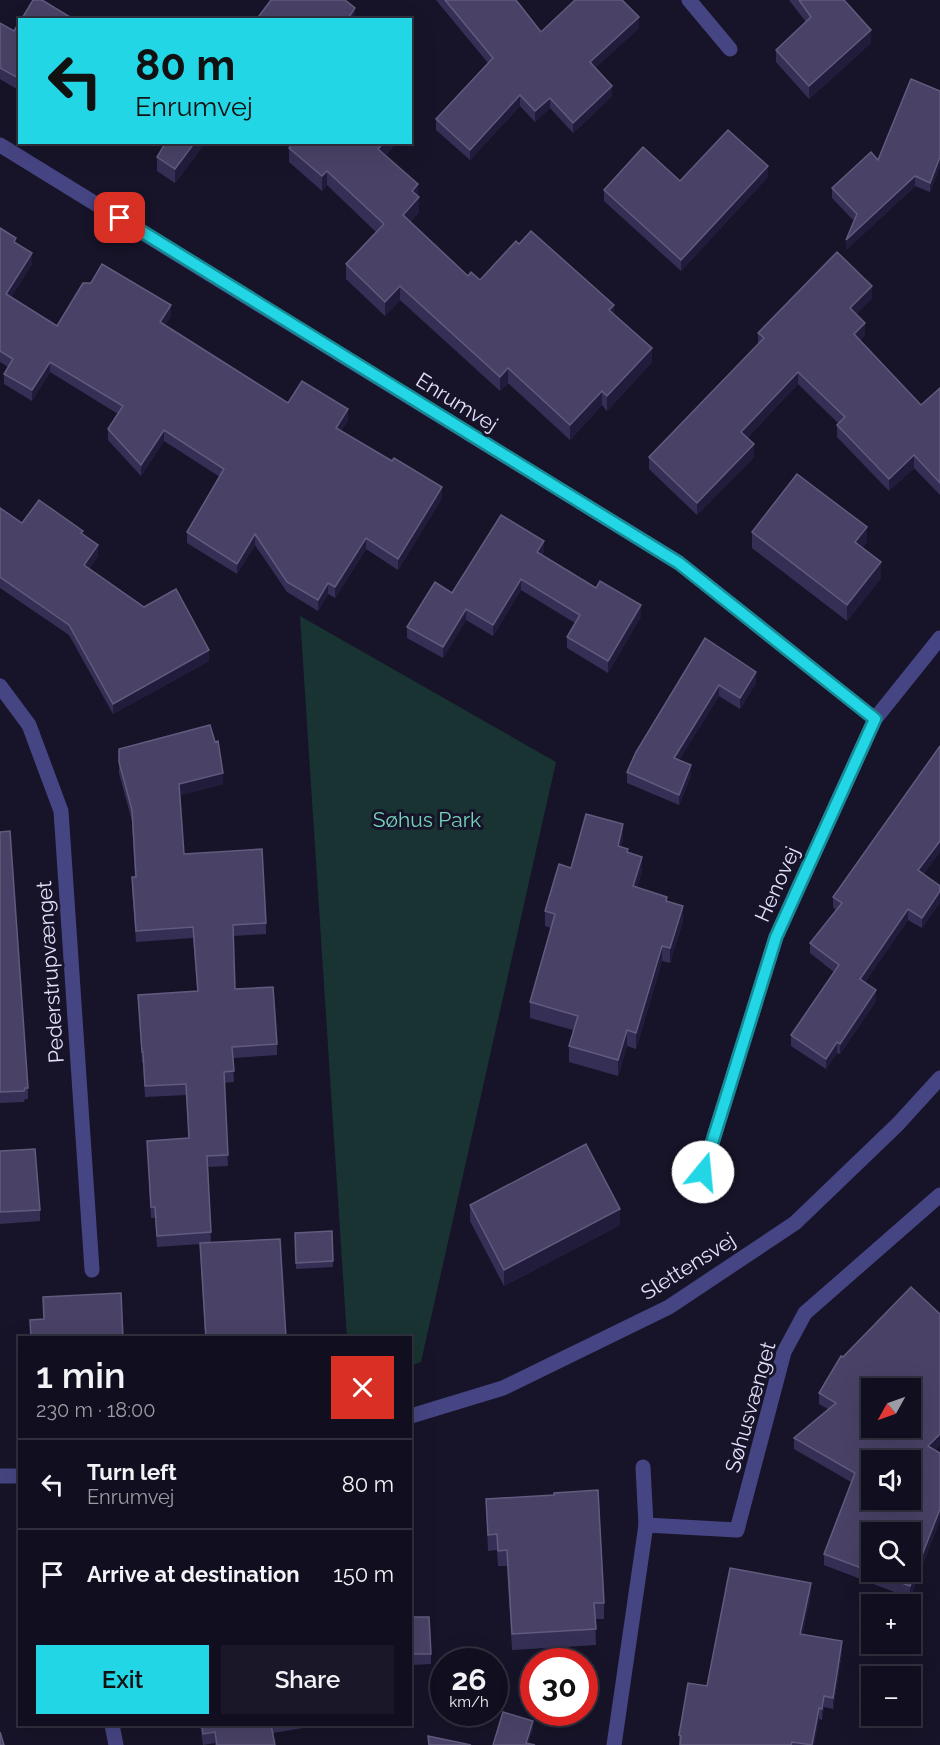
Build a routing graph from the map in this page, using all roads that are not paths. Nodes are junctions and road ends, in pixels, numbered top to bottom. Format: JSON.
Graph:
{"nodes":[{"id":1,"x":689,"y":0,"type":"edge"},
{"id":2,"x":730,"y":49,"type":"dead end"},
{"id":3,"x":0,"y":145,"type":"edge"},
{"id":4,"x":940,"y":638,"type":"edge"},
{"id":5,"x":0,"y":686,"type":"edge"},
{"id":6,"x":875,"y":719,"type":"junction"},
{"id":7,"x":940,"y":1078,"type":"edge"},
{"id":8,"x":703,"y":1172,"type":"dead end"},
{"id":9,"x":940,"y":1195,"type":"edge"},
{"id":10,"x":92,"y":1270,"type":"dead end"},
{"id":11,"x":412,"y":1416,"type":"edge"},
{"id":12,"x":643,"y":1467,"type":"dead end"},
{"id":13,"x":0,"y":1476,"type":"edge"},
{"id":14,"x":18,"y":1476,"type":"edge"},
{"id":15,"x":646,"y":1525,"type":"junction"},
{"id":16,"x":112,"y":1726,"type":"edge"},
{"id":17,"x":116,"y":1745,"type":"edge"},
{"id":18,"x":614,"y":1745,"type":"edge"}],
"edges":[{"from":1,"to":2,"type":"street"},
{"from":3,"to":6,"type":"street","name":"Enrumvej"},
{"from":4,"to":6,"type":"street","name":"Henovej"},
{"from":5,"to":10,"type":"street","name":"Pederstrupvænget"},
{"from":6,"to":8,"type":"street","name":"Henovej"},
{"from":7,"to":11,"type":"street","name":"Slettensvej"},
{"from":9,"to":15,"type":"street","name":"Søhusvænget"},
{"from":12,"to":15,"type":"street"},
{"from":13,"to":14,"type":"street"},
{"from":15,"to":18,"type":"street"},
{"from":16,"to":17,"type":"street"}]}
